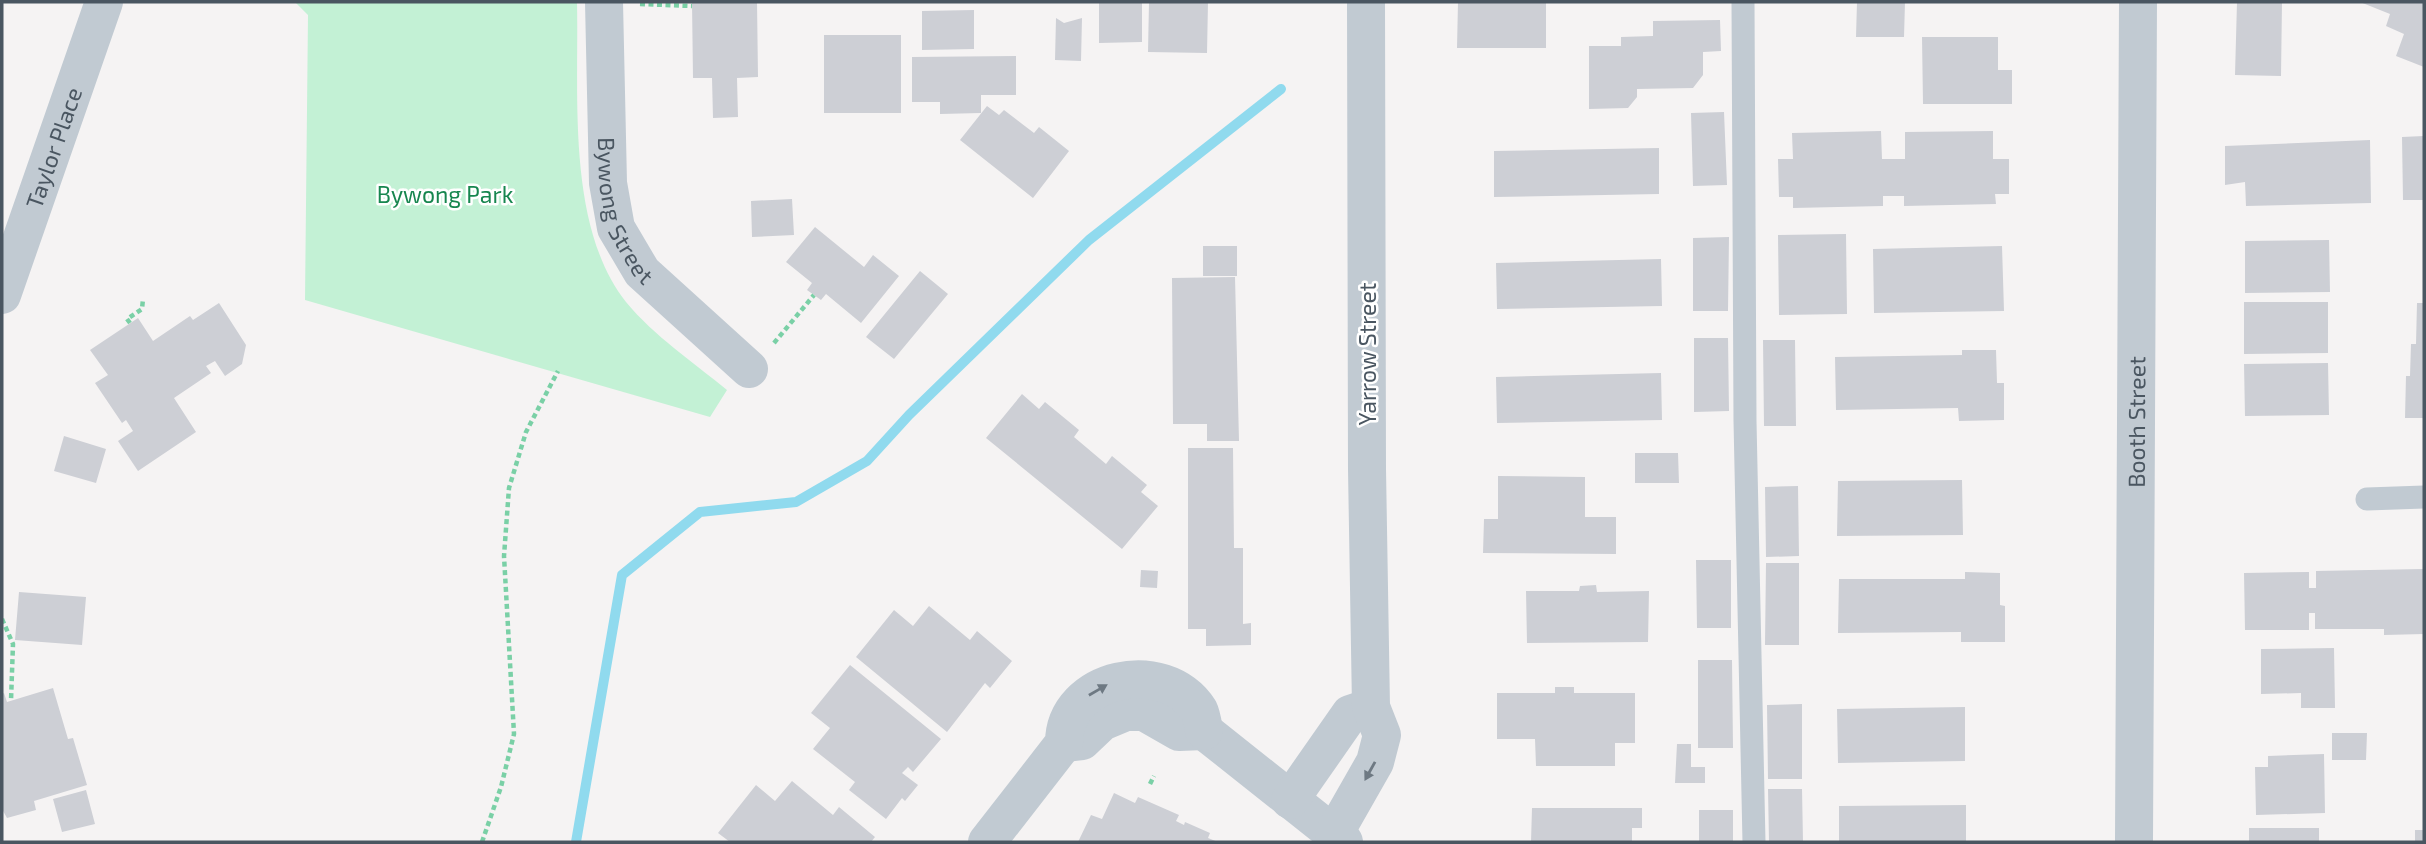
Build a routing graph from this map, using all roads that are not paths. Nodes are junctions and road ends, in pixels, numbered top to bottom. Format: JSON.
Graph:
{"nodes":[{"id":1,"x":104,"y":2,"type":"edge"},
{"id":2,"x":604,"y":2,"type":"edge"},
{"id":3,"x":1366,"y":2,"type":"edge"},
{"id":4,"x":1743,"y":2,"type":"edge"},
{"id":5,"x":2138,"y":2,"type":"edge"},
{"id":6,"x":2,"y":295,"type":"edge"},
{"id":7,"x":749,"y":369,"type":"road end"},
{"id":8,"x":2424,"y":497,"type":"edge"},
{"id":9,"x":2367,"y":499,"type":"dead end"},
{"id":10,"x":1371,"y":707,"type":"junction"},
{"id":11,"x":1290,"y":800,"type":"junction"},
{"id":12,"x":1339,"y":838,"type":"edge"},
{"id":13,"x":987,"y":842,"type":"edge"},
{"id":14,"x":1754,"y":842,"type":"edge"},
{"id":15,"x":2134,"y":842,"type":"edge"}],
"edges":[{"from":1,"to":6,"type":"street","name":"Taylor Place"},
{"from":2,"to":7,"type":"street","name":"Bywong Street"},
{"from":3,"to":10,"type":"street","name":"Yarrow Street"},
{"from":4,"to":14,"type":"lane"},
{"from":5,"to":15,"type":"street","name":"Booth Street"},
{"from":8,"to":9,"type":"lane"},
{"from":10,"to":11,"type":"street"},
{"from":10,"to":12,"type":"street","name":"Yarrow Street","one_way":true},
{"from":11,"to":12,"type":"street"},
{"from":11,"to":13,"type":"street"}]}
